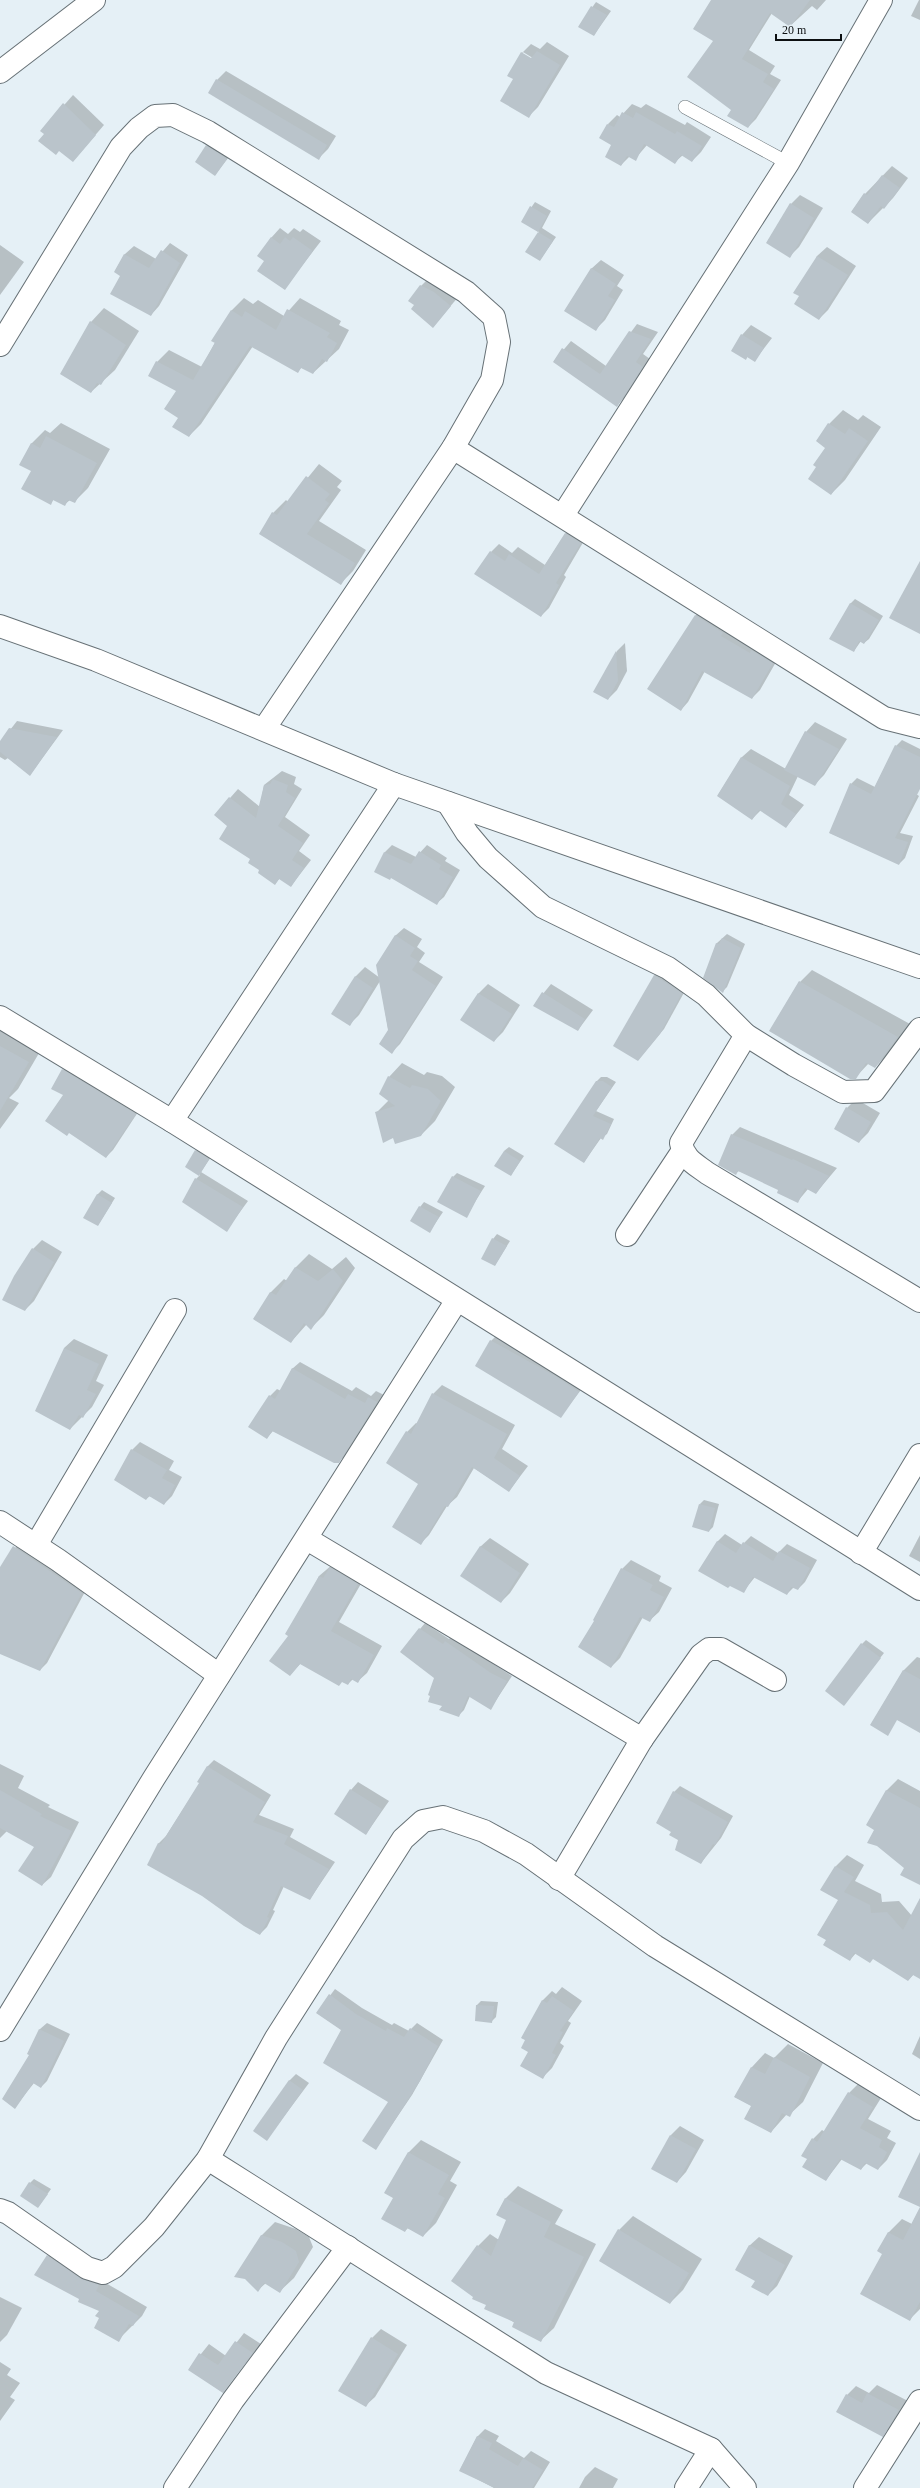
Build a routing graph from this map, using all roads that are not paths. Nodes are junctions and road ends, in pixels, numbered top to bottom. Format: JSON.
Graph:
{"nodes":[{"id":1,"x":94,"y":0,"type":"edge"},
{"id":2,"x":881,"y":0,"type":"edge"},
{"id":3,"x":0,"y":72,"type":"edge"},
{"id":4,"x":685,"y":107,"type":"dead end"},
{"id":5,"x":788,"y":163,"type":"junction"},
{"id":6,"x":0,"y":345,"type":"edge"},
{"id":7,"x":453,"y":448,"type":"junction"},
{"id":8,"x":564,"y":515,"type":"junction"},
{"id":9,"x":0,"y":626,"type":"edge"},
{"id":10,"x":920,"y":727,"type":"edge"},
{"id":11,"x":264,"y":729,"type":"junction"},
{"id":12,"x":394,"y":784,"type":"junction"},
{"id":13,"x":448,"y":803,"type":"junction"},
{"id":14,"x":920,"y":967,"type":"edge"},
{"id":15,"x":0,"y":1017,"type":"edge"},
{"id":16,"x":920,"y":1029,"type":"edge"},
{"id":17,"x":746,"y":1035,"type":"junction"},
{"id":18,"x":172,"y":1121,"type":"junction"},
{"id":19,"x":682,"y":1152,"type":"junction"},
{"id":20,"x":627,"y":1234,"type":"dead end"},
{"id":21,"x":456,"y":1300,"type":"junction"},
{"id":22,"x":920,"y":1301,"type":"edge"},
{"id":23,"x":175,"y":1310,"type":"dead end"},
{"id":24,"x":920,"y":1455,"type":"edge"},
{"id":25,"x":0,"y":1522,"type":"edge"},
{"id":26,"x":307,"y":1539,"type":"junction"},
{"id":27,"x":36,"y":1545,"type":"junction"},
{"id":28,"x":861,"y":1553,"type":"junction"},
{"id":29,"x":920,"y":1589,"type":"edge"},
{"id":30,"x":219,"y":1675,"type":"junction"},
{"id":31,"x":775,"y":1680,"type":"dead end"},
{"id":32,"x":642,"y":1739,"type":"junction"},
{"id":33,"x":560,"y":1879,"type":"junction"},
{"id":34,"x":0,"y":2030,"type":"edge"},
{"id":35,"x":919,"y":2108,"type":"edge"},
{"id":36,"x":208,"y":2159,"type":"junction"},
{"id":37,"x":0,"y":2210,"type":"edge"},
{"id":38,"x":348,"y":2247,"type":"junction"},
{"id":39,"x":920,"y":2402,"type":"edge"},
{"id":40,"x":711,"y":2449,"type":"junction"},
{"id":41,"x":175,"y":2488,"type":"edge"},
{"id":42,"x":686,"y":2488,"type":"edge"},
{"id":43,"x":745,"y":2488,"type":"edge"},
{"id":44,"x":865,"y":2488,"type":"edge"}],
"edges":[{"from":1,"to":3,"type":"street"},
{"from":2,"to":5,"type":"street"},
{"from":4,"to":5,"type":"lane"},
{"from":5,"to":8,"type":"street"},
{"from":6,"to":7,"type":"street"},
{"from":7,"to":8,"type":"street"},
{"from":7,"to":11,"type":"street"},
{"from":8,"to":10,"type":"street"},
{"from":9,"to":11,"type":"street"},
{"from":11,"to":12,"type":"street"},
{"from":12,"to":13,"type":"street"},
{"from":12,"to":18,"type":"street"},
{"from":13,"to":14,"type":"street"},
{"from":13,"to":17,"type":"street"},
{"from":15,"to":18,"type":"street"},
{"from":16,"to":17,"type":"street"},
{"from":17,"to":19,"type":"street"},
{"from":18,"to":21,"type":"street"},
{"from":19,"to":20,"type":"street"},
{"from":19,"to":22,"type":"street"},
{"from":21,"to":26,"type":"street"},
{"from":21,"to":28,"type":"street"},
{"from":23,"to":27,"type":"street"},
{"from":24,"to":28,"type":"street"},
{"from":25,"to":27,"type":"street"},
{"from":26,"to":30,"type":"street"},
{"from":26,"to":32,"type":"street"},
{"from":27,"to":30,"type":"street"},
{"from":28,"to":29,"type":"street"},
{"from":30,"to":34,"type":"street"},
{"from":31,"to":32,"type":"street"},
{"from":32,"to":33,"type":"street"},
{"from":33,"to":35,"type":"street"},
{"from":33,"to":36,"type":"street"},
{"from":36,"to":37,"type":"street"},
{"from":36,"to":38,"type":"street"},
{"from":38,"to":40,"type":"street"},
{"from":38,"to":41,"type":"street"},
{"from":39,"to":44,"type":"street"},
{"from":40,"to":42,"type":"street"},
{"from":40,"to":43,"type":"street"}]}
